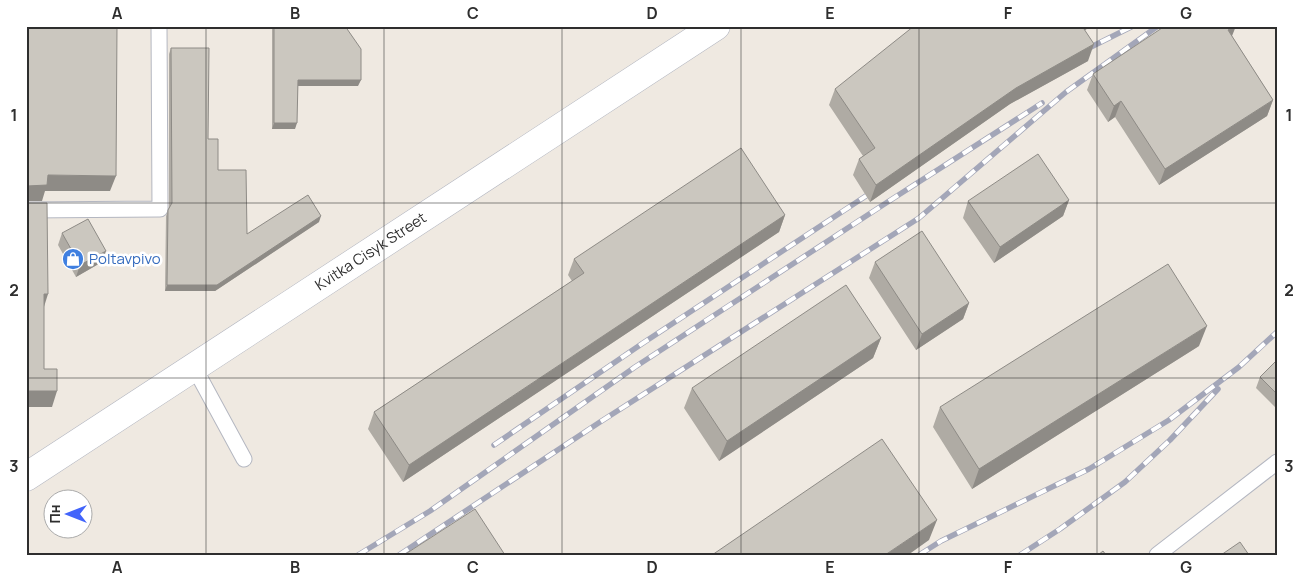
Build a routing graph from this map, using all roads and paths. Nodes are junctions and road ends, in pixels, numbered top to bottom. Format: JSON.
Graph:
{"nodes":[{"id":1,"x":159,"y":26,"type":"edge"},
{"id":2,"x":716,"y":26,"type":"edge"},
{"id":3,"x":26,"y":210,"type":"edge"},
{"id":4,"x":194,"y":367,"type":"junction"},
{"id":5,"x":244,"y":459,"type":"dead end"},
{"id":6,"x":1277,"y":462,"type":"edge"},
{"id":7,"x":26,"y":477,"type":"edge"},
{"id":8,"x":1157,"y":555,"type":"edge"}],
"edges":[{"from":1,"to":3,"type":"lane"},
{"from":2,"to":4,"type":"street","name":"Kvitka Cisyk Street"},
{"from":4,"to":5,"type":"lane"},
{"from":4,"to":7,"type":"street","name":"Kvitka Cisyk Street"},
{"from":6,"to":8,"type":"lane"}]}
